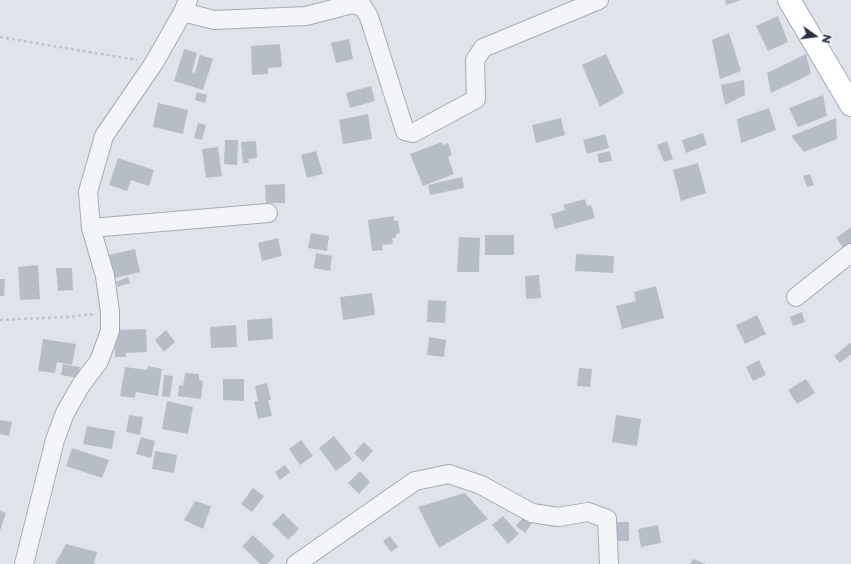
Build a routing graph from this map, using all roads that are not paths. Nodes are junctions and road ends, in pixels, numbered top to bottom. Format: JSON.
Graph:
{"nodes":[{"id":1,"x":599,"y":0,"type":"edge"},
{"id":2,"x":790,"y":0,"type":"edge"},
{"id":3,"x":186,"y":6,"type":"edge"},
{"id":4,"x":851,"y":105,"type":"edge"},
{"id":5,"x":268,"y":213,"type":"dead end"},
{"id":6,"x":91,"y":228,"type":"junction"},
{"id":7,"x":851,"y":253,"type":"edge"},
{"id":8,"x":796,"y":297,"type":"dead end"},
{"id":9,"x":24,"y":564,"type":"edge"},
{"id":10,"x":296,"y":564,"type":"edge"},
{"id":11,"x":609,"y":564,"type":"edge"}],
"edges":[{"from":1,"to":3,"type":"street"},
{"from":2,"to":4,"type":"main road"},
{"from":3,"to":6,"type":"street"},
{"from":5,"to":6,"type":"street"},
{"from":6,"to":9,"type":"street"},
{"from":7,"to":8,"type":"street"},
{"from":10,"to":11,"type":"street"}]}
